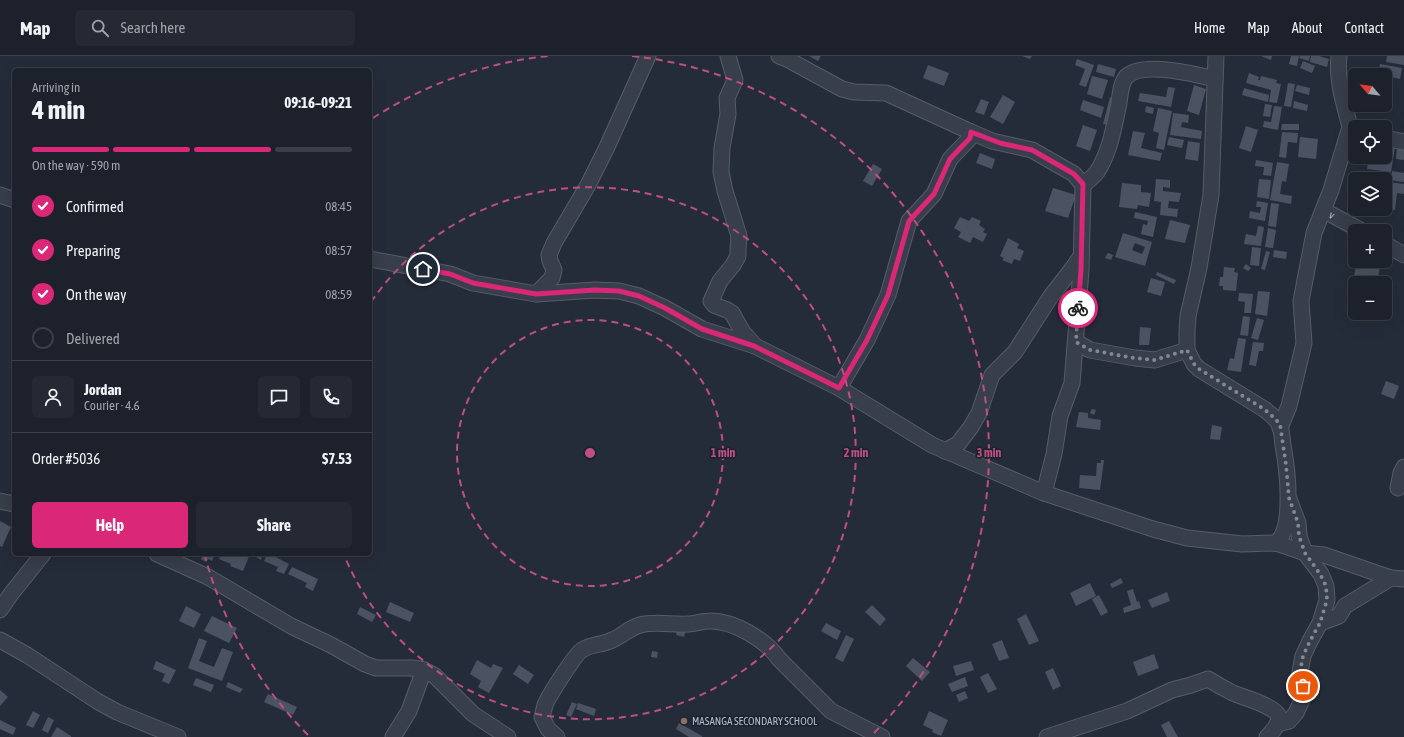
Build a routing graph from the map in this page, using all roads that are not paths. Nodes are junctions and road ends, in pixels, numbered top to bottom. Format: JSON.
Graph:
{"nodes":[{"id":1,"x":648,"y":56,"type":"edge"},
{"id":2,"x":779,"y":56,"type":"edge"},
{"id":3,"x":1216,"y":56,"type":"edge"},
{"id":4,"x":1339,"y":56,"type":"edge"},
{"id":5,"x":731,"y":58,"type":"edge"},
{"id":6,"x":1215,"y":79,"type":"junction"},
{"id":7,"x":1350,"y":120,"type":"edge"},
{"id":8,"x":971,"y":132,"type":"junction"},
{"id":9,"x":1392,"y":139,"type":"edge"},
{"id":10,"x":1348,"y":140,"type":"edge"},
{"id":11,"x":1404,"y":142,"type":"edge"},
{"id":12,"x":1083,"y":184,"type":"junction"},
{"id":13,"x":0,"y":195,"type":"edge"},
{"id":14,"x":12,"y":199,"type":"edge"},
{"id":15,"x":1323,"y":210,"type":"junction"},
{"id":16,"x":1349,"y":224,"type":"edge"},
{"id":17,"x":1392,"y":248,"type":"edge"},
{"id":18,"x":1404,"y":254,"type":"edge"},
{"id":19,"x":1081,"y":256,"type":"junction"},
{"id":20,"x":372,"y":259,"type":"edge"},
{"id":21,"x":536,"y":294,"type":"junction"},
{"id":22,"x":1076,"y":342,"type":"junction"},
{"id":23,"x":754,"y":346,"type":"junction"},
{"id":24,"x":1187,"y":350,"type":"junction"},
{"id":25,"x":839,"y":388,"type":"junction"},
{"id":26,"x":1280,"y":428,"type":"junction"},
{"id":27,"x":945,"y":451,"type":"junction"},
{"id":28,"x":1404,"y":467,"type":"edge"},
{"id":29,"x":1398,"y":488,"type":"dead end"},
{"id":30,"x":1044,"y":493,"type":"junction"},
{"id":31,"x":1289,"y":498,"type":"junction"},
{"id":32,"x":0,"y":500,"type":"edge"},
{"id":33,"x":12,"y":503,"type":"edge"},
{"id":34,"x":1276,"y":543,"type":"junction"},
{"id":35,"x":1305,"y":553,"type":"junction"},
{"id":36,"x":41,"y":556,"type":"edge"},
{"id":37,"x":161,"y":556,"type":"edge"},
{"id":38,"x":1397,"y":578,"type":"edge"},
{"id":39,"x":0,"y":610,"type":"edge"},
{"id":40,"x":1320,"y":623,"type":"junction"},
{"id":41,"x":0,"y":640,"type":"edge"},
{"id":42,"x":424,"y":670,"type":"junction"},
{"id":43,"x":1277,"y":724,"type":"junction"},
{"id":44,"x":178,"y":737,"type":"edge"},
{"id":45,"x":393,"y":737,"type":"edge"},
{"id":46,"x":508,"y":737,"type":"edge"},
{"id":47,"x":557,"y":737,"type":"edge"},
{"id":48,"x":882,"y":737,"type":"edge"},
{"id":49,"x":1047,"y":737,"type":"edge"},
{"id":50,"x":1267,"y":737,"type":"edge"}],
"edges":[{"from":1,"to":21,"type":"street"},
{"from":2,"to":8,"type":"street"},
{"from":3,"to":6,"type":"street"},
{"from":4,"to":7,"type":"street"},
{"from":5,"to":23,"type":"street"},
{"from":6,"to":12,"type":"street"},
{"from":6,"to":24,"type":"street"},
{"from":8,"to":12,"type":"street"},
{"from":8,"to":25,"type":"street"},
{"from":9,"to":11,"type":"street"},
{"from":10,"to":15,"type":"street"},
{"from":12,"to":19,"type":"street"},
{"from":13,"to":14,"type":"street"},
{"from":15,"to":16,"type":"street","name":"v"},
{"from":15,"to":26,"type":"street"},
{"from":17,"to":18,"type":"street"},
{"from":19,"to":22,"type":"street"},
{"from":19,"to":27,"type":"street"},
{"from":20,"to":21,"type":"street"},
{"from":21,"to":23,"type":"street"},
{"from":22,"to":24,"type":"street"},
{"from":22,"to":30,"type":"street"},
{"from":23,"to":25,"type":"street"},
{"from":24,"to":26,"type":"street"},
{"from":25,"to":27,"type":"street"},
{"from":26,"to":31,"type":"street"},
{"from":27,"to":30,"type":"street"},
{"from":28,"to":29,"type":"street"},
{"from":30,"to":34,"type":"street"},
{"from":31,"to":34,"type":"street"},
{"from":31,"to":35,"type":"street"},
{"from":32,"to":33,"type":"street"},
{"from":34,"to":35,"type":"street"},
{"from":35,"to":38,"type":"street"},
{"from":35,"to":40,"type":"street"},
{"from":36,"to":39,"type":"street"},
{"from":37,"to":42,"type":"street"},
{"from":38,"to":40,"type":"street"},
{"from":40,"to":43,"type":"street"},
{"from":41,"to":44,"type":"street"},
{"from":42,"to":45,"type":"street"},
{"from":42,"to":46,"type":"street"},
{"from":43,"to":49,"type":"street"},
{"from":43,"to":50,"type":"street"},
{"from":47,"to":48,"type":"street"}]}
